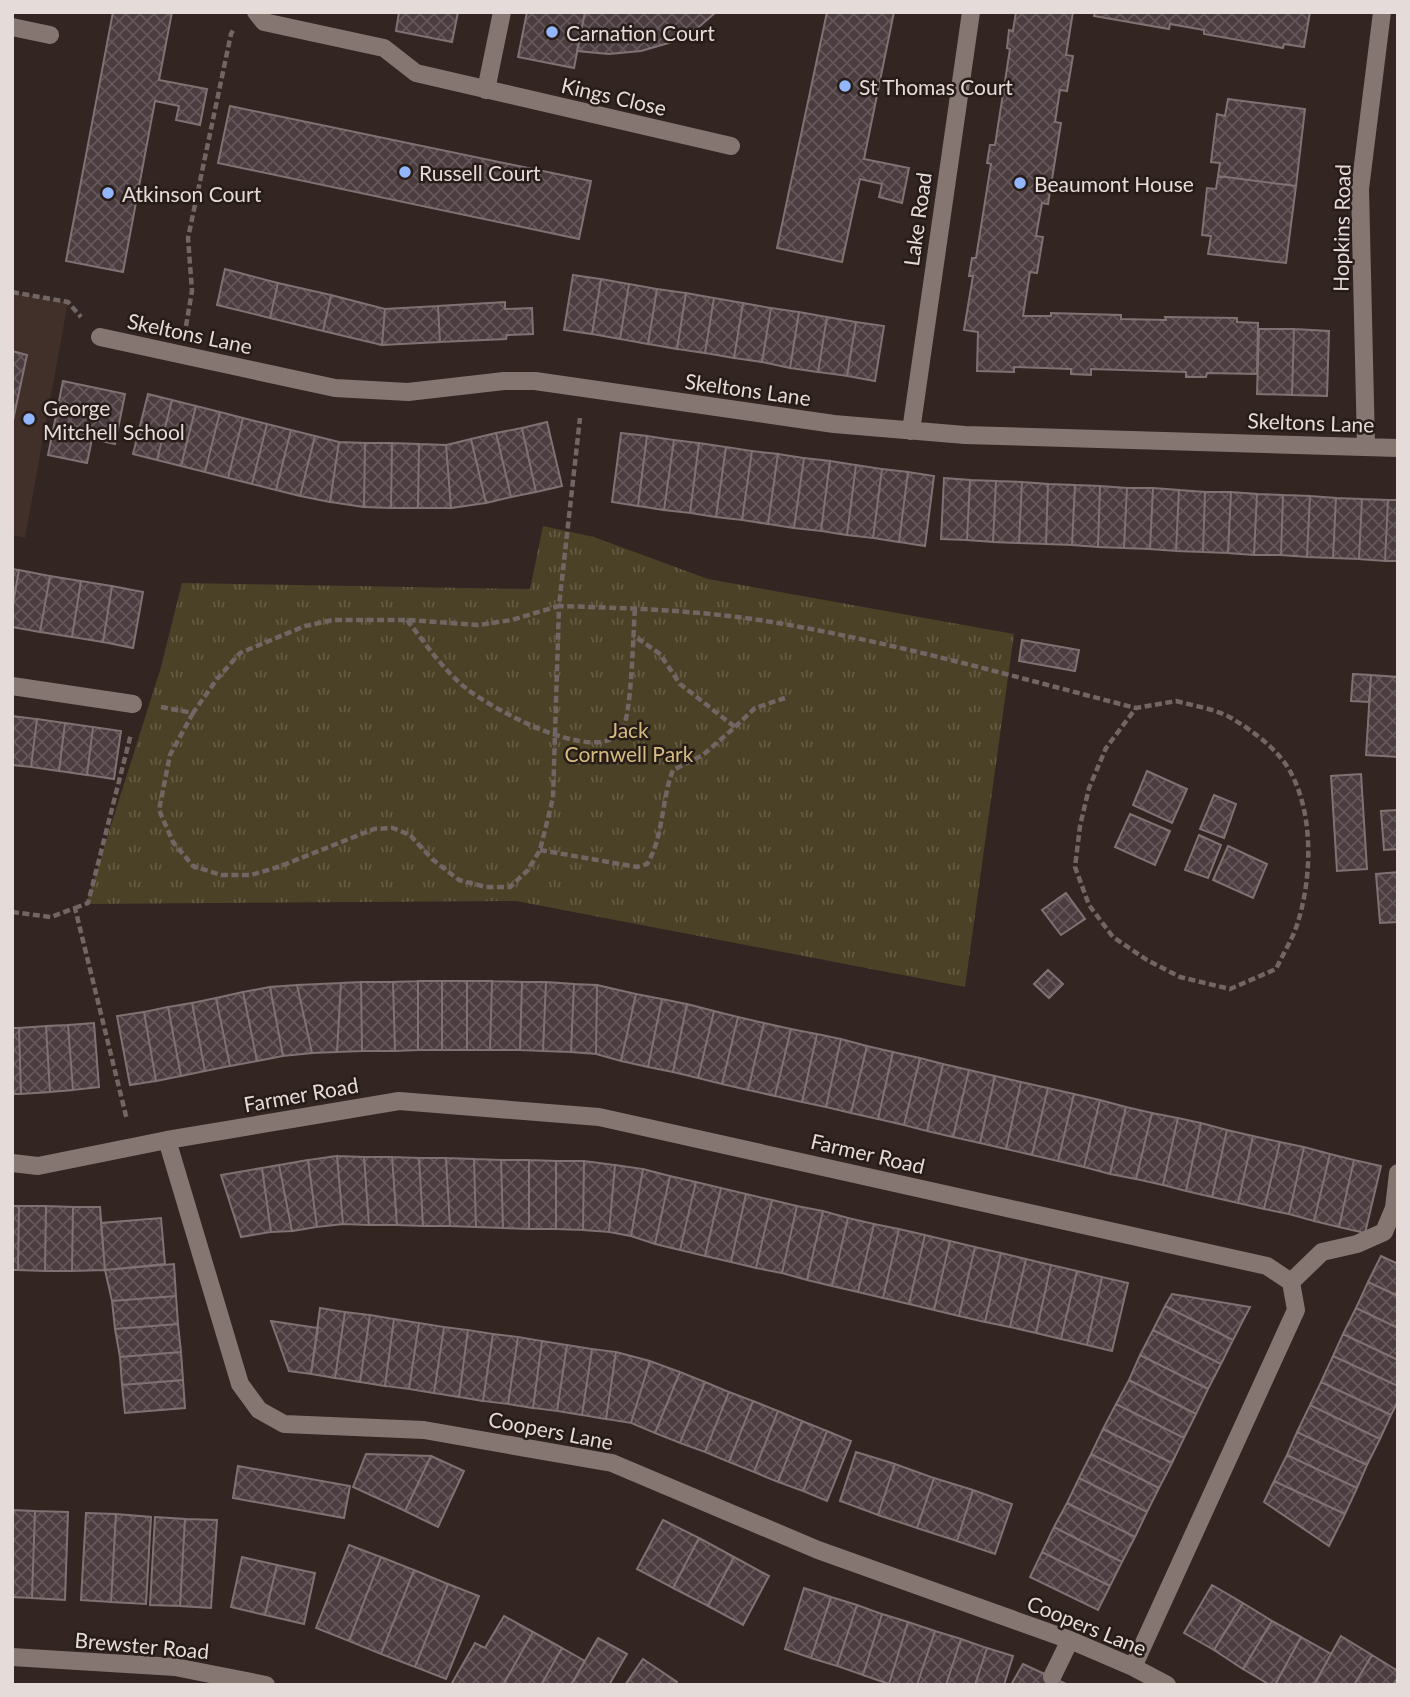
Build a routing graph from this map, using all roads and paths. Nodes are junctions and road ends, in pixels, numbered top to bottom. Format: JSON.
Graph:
{"nodes":[{"id":1,"x":257,"y":12,"type":"edge"},
{"id":2,"x":502,"y":12,"type":"edge"},
{"id":3,"x":971,"y":12,"type":"edge"},
{"id":4,"x":1382,"y":12,"type":"edge"},
{"id":5,"x":238,"y":23,"type":"dead end"},
{"id":6,"x":12,"y":27,"type":"edge"},
{"id":7,"x":50,"y":35,"type":"dead end"},
{"id":8,"x":486,"y":90,"type":"junction"},
{"id":9,"x":731,"y":146,"type":"dead end"},
{"id":10,"x":12,"y":292,"type":"edge"},
{"id":11,"x":68,"y":302,"type":"dead end"},
{"id":12,"x":100,"y":337,"type":"dead end"},
{"id":13,"x":181,"y":354,"type":"junction"},
{"id":14,"x":584,"y":386,"type":"junction"},
{"id":15,"x":911,"y":431,"type":"junction"},
{"id":16,"x":1366,"y":445,"type":"junction"},
{"id":17,"x":1398,"y":448,"type":"edge"},
{"id":18,"x":559,"y":606,"type":"junction"},
{"id":19,"x":635,"y":608,"type":"junction"},
{"id":20,"x":407,"y":620,"type":"junction"},
{"id":21,"x":633,"y":635,"type":"junction"},
{"id":22,"x":12,"y":686,"type":"edge"},
{"id":23,"x":785,"y":698,"type":"dead end"},
{"id":24,"x":133,"y":704,"type":"joint"},
{"id":25,"x":1136,"y":708,"type":"junction"},
{"id":26,"x":193,"y":713,"type":"junction"},
{"id":27,"x":735,"y":727,"type":"junction"},
{"id":28,"x":132,"y":728,"type":"dead end"},
{"id":29,"x":555,"y":735,"type":"junction"},
{"id":30,"x":540,"y":850,"type":"junction"},
{"id":31,"x":75,"y":908,"type":"junction"},
{"id":32,"x":12,"y":912,"type":"edge"},
{"id":33,"x":166,"y":1140,"type":"junction"},
{"id":34,"x":134,"y":1148,"type":"junction"},
{"id":35,"x":12,"y":1163,"type":"edge"},
{"id":36,"x":1398,"y":1173,"type":"edge"},
{"id":37,"x":1291,"y":1282,"type":"junction"},
{"id":38,"x":1070,"y":1640,"type":"junction"},
{"id":39,"x":12,"y":1657,"type":"edge"},
{"id":40,"x":1133,"y":1667,"type":"junction"},
{"id":41,"x":1052,"y":1677,"type":"dead end"},
{"id":42,"x":266,"y":1685,"type":"edge"},
{"id":43,"x":1167,"y":1685,"type":"edge"}],
"edges":[{"from":1,"to":8,"type":"street","name":"Kings Close"},
{"from":2,"to":8,"type":"street"},
{"from":3,"to":15,"type":"street","name":"Lake Road"},
{"from":4,"to":16,"type":"street","name":"Hopkins Road"},
{"from":5,"to":13,"type":"path"},
{"from":6,"to":7,"type":"street"},
{"from":8,"to":9,"type":"street","name":"Kings Close"},
{"from":10,"to":11,"type":"path"},
{"from":12,"to":13,"type":"street","name":"Skeltons Lane"},
{"from":13,"to":14,"type":"street","name":"Skeltons Lane"},
{"from":14,"to":15,"type":"street","name":"Skeltons Lane"},
{"from":14,"to":18,"type":"path"},
{"from":15,"to":16,"type":"street","name":"Skeltons Lane"},
{"from":16,"to":17,"type":"street","name":"Skeltons Lane"},
{"from":18,"to":19,"type":"path"},
{"from":18,"to":20,"type":"path"},
{"from":18,"to":29,"type":"path"},
{"from":19,"to":21,"type":"path"},
{"from":19,"to":25,"type":"path"},
{"from":20,"to":26,"type":"path"},
{"from":20,"to":29,"type":"path"},
{"from":21,"to":27,"type":"path"},
{"from":21,"to":29,"type":"path"},
{"from":22,"to":24,"type":"street"},
{"from":23,"to":27,"type":"path"},
{"from":24,"to":26,"type":"path"},
{"from":25,"to":25,"type":"path"},
{"from":26,"to":30,"type":"path"},
{"from":27,"to":30,"type":"path"},
{"from":28,"to":31,"type":"path"},
{"from":29,"to":30,"type":"path"},
{"from":31,"to":32,"type":"path"},
{"from":31,"to":34,"type":"path"},
{"from":33,"to":34,"type":"street","name":"Farmer Road"},
{"from":33,"to":37,"type":"street","name":"Farmer Road"},
{"from":33,"to":38,"type":"street","name":"Coopers Lane"},
{"from":34,"to":35,"type":"street","name":"Farmer Road"},
{"from":36,"to":37,"type":"street"},
{"from":37,"to":40,"type":"street"},
{"from":38,"to":40,"type":"street","name":"Coopers Lane"},
{"from":38,"to":41,"type":"street"},
{"from":39,"to":42,"type":"street","name":"Brewster Road"},
{"from":40,"to":43,"type":"street","name":"Coopers Lane"}]}
